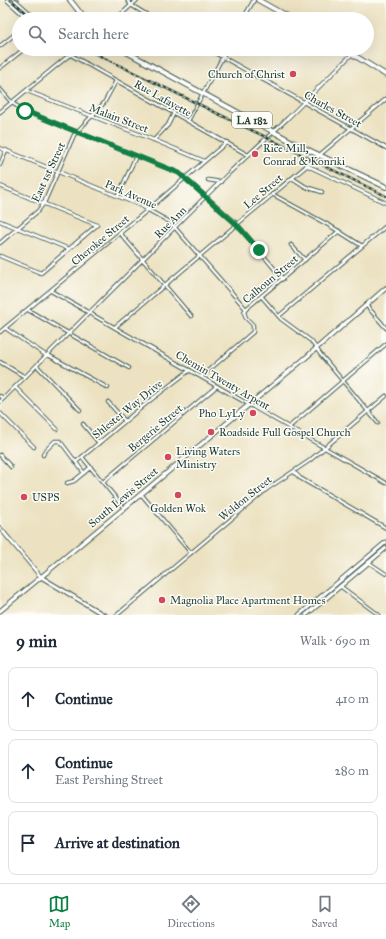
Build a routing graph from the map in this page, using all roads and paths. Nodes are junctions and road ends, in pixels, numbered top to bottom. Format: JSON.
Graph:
{"nodes":[{"id":1,"x":7,"y":0,"type":"edge"},
{"id":2,"x":15,"y":0,"type":"edge"},
{"id":3,"x":70,"y":0,"type":"edge"},
{"id":4,"x":127,"y":0,"type":"edge"},
{"id":5,"x":137,"y":0,"type":"edge"},
{"id":6,"x":254,"y":0,"type":"edge"},
{"id":7,"x":258,"y":0,"type":"edge"},
{"id":8,"x":131,"y":5,"type":"junction"},
{"id":9,"x":20,"y":12,"type":"edge"},
{"id":10,"x":28,"y":12,"type":"edge"},
{"id":11,"x":79,"y":12,"type":"edge"},
{"id":12,"x":124,"y":12,"type":"edge"},
{"id":13,"x":142,"y":12,"type":"edge"},
{"id":14,"x":247,"y":12,"type":"edge"},
{"id":15,"x":279,"y":12,"type":"edge"},
{"id":16,"x":12,"y":37,"type":"edge"},
{"id":17,"x":0,"y":46,"type":"edge"},
{"id":18,"x":15,"y":56,"type":"edge"},
{"id":19,"x":70,"y":56,"type":"edge"},
{"id":20,"x":73,"y":56,"type":"edge"},
{"id":21,"x":134,"y":56,"type":"edge"},
{"id":22,"x":350,"y":56,"type":"edge"},
{"id":23,"x":355,"y":56,"type":"edge"},
{"id":24,"x":223,"y":57,"type":"joint"},
{"id":25,"x":0,"y":68,"type":"edge"},
{"id":26,"x":386,"y":74,"type":"edge"},
{"id":27,"x":116,"y":81,"type":"junction"},
{"id":28,"x":0,"y":89,"type":"edge"},
{"id":29,"x":27,"y":91,"type":"junction"},
{"id":30,"x":203,"y":93,"type":"junction"},
{"id":31,"x":386,"y":99,"type":"edge"},
{"id":32,"x":304,"y":102,"type":"junction"},
{"id":33,"x":12,"y":103,"type":"junction"},
{"id":34,"x":0,"y":112,"type":"edge"},
{"id":35,"x":174,"y":113,"type":"junction"},
{"id":36,"x":92,"y":116,"type":"junction"},
{"id":37,"x":188,"y":121,"type":"junction"},
{"id":38,"x":351,"y":128,"type":"junction"},
{"id":39,"x":76,"y":132,"type":"junction"},
{"id":40,"x":273,"y":132,"type":"junction"},
{"id":41,"x":154,"y":140,"type":"junction"},
{"id":42,"x":227,"y":142,"type":"junction"},
{"id":43,"x":0,"y":148,"type":"edge"},
{"id":44,"x":386,"y":148,"type":"edge"},
{"id":45,"x":6,"y":150,"type":"junction"},
{"id":46,"x":248,"y":155,"type":"junction"},
{"id":47,"x":318,"y":155,"type":"junction"},
{"id":48,"x":136,"y":156,"type":"junction"},
{"id":49,"x":204,"y":161,"type":"junction"},
{"id":50,"x":0,"y":165,"type":"edge"},
{"id":51,"x":306,"y":165,"type":"junction"},
{"id":52,"x":58,"y":172,"type":"junction"},
{"id":53,"x":186,"y":178,"type":"junction"},
{"id":54,"x":292,"y":178,"type":"junction"},
{"id":55,"x":208,"y":180,"type":"dead end"},
{"id":56,"x":220,"y":182,"type":"junction"},
{"id":57,"x":0,"y":186,"type":"edge"},
{"id":58,"x":386,"y":187,"type":"edge"},
{"id":59,"x":322,"y":192,"type":"dead end"},
{"id":60,"x":272,"y":194,"type":"junction"},
{"id":61,"x":118,"y":196,"type":"junction"},
{"id":62,"x":206,"y":197,"type":"junction"},
{"id":63,"x":44,"y":203,"type":"junction"},
{"id":64,"x":386,"y":203,"type":"edge"},
{"id":65,"x":149,"y":210,"type":"junction"},
{"id":66,"x":0,"y":221,"type":"edge"},
{"id":67,"x":236,"y":224,"type":"junction"},
{"id":68,"x":386,"y":226,"type":"edge"},
{"id":69,"x":176,"y":227,"type":"junction"},
{"id":70,"x":18,"y":228,"type":"junction"},
{"id":71,"x":339,"y":231,"type":"junction"},
{"id":72,"x":120,"y":233,"type":"junction"},
{"id":73,"x":0,"y":243,"type":"edge"},
{"id":74,"x":291,"y":245,"type":"dead end"},
{"id":75,"x":362,"y":246,"type":"junction"},
{"id":76,"x":69,"y":249,"type":"junction"},
{"id":77,"x":200,"y":255,"type":"junction"},
{"id":78,"x":0,"y":256,"type":"edge"},
{"id":79,"x":143,"y":260,"type":"junction"},
{"id":80,"x":305,"y":260,"type":"junction"},
{"id":81,"x":283,"y":279,"type":"junction"},
{"id":82,"x":164,"y":285,"type":"junction"},
{"id":83,"x":386,"y":288,"type":"edge"},
{"id":84,"x":51,"y":291,"type":"junction"},
{"id":85,"x":262,"y":297,"type":"junction"},
{"id":86,"x":366,"y":305,"type":"junction"},
{"id":87,"x":246,"y":309,"type":"junction"},
{"id":88,"x":28,"y":310,"type":"junction"},
{"id":89,"x":90,"y":313,"type":"junction"},
{"id":90,"x":191,"y":316,"type":"dead end"},
{"id":91,"x":278,"y":316,"type":"junction"},
{"id":92,"x":115,"y":327,"type":"junction"},
{"id":93,"x":5,"y":328,"type":"junction"},
{"id":94,"x":386,"y":328,"type":"edge"},
{"id":95,"x":0,"y":332,"type":"edge"},
{"id":96,"x":69,"y":334,"type":"junction"},
{"id":97,"x":386,"y":344,"type":"edge"},
{"id":98,"x":316,"y":348,"type":"junction"},
{"id":99,"x":47,"y":356,"type":"junction"},
{"id":100,"x":0,"y":362,"type":"edge"},
{"id":101,"x":37,"y":366,"type":"junction"},
{"id":102,"x":129,"y":368,"type":"dead end"},
{"id":103,"x":190,"y":370,"type":"junction"},
{"id":104,"x":202,"y":376,"type":"junction"},
{"id":105,"x":26,"y":377,"type":"junction"},
{"id":106,"x":343,"y":380,"type":"junction"},
{"id":107,"x":217,"y":385,"type":"junction"},
{"id":108,"x":15,"y":387,"type":"junction"},
{"id":109,"x":108,"y":388,"type":"dead end"},
{"id":110,"x":0,"y":396,"type":"edge"},
{"id":111,"x":386,"y":396,"type":"edge"},
{"id":112,"x":4,"y":398,"type":"junction"},
{"id":113,"x":0,"y":402,"type":"edge"},
{"id":114,"x":108,"y":402,"type":"dead end"},
{"id":115,"x":250,"y":404,"type":"junction"},
{"id":116,"x":80,"y":410,"type":"dead end"},
{"id":117,"x":368,"y":411,"type":"junction"},
{"id":118,"x":0,"y":413,"type":"edge"},
{"id":119,"x":125,"y":421,"type":"junction"},
{"id":120,"x":378,"y":423,"type":"dead end"},
{"id":121,"x":83,"y":424,"type":"dead end"},
{"id":122,"x":288,"y":427,"type":"junction"},
{"id":123,"x":57,"y":429,"type":"dead end"},
{"id":124,"x":99,"y":443,"type":"junction"},
{"id":125,"x":34,"y":448,"type":"dead end"},
{"id":126,"x":325,"y":448,"type":"junction"},
{"id":127,"x":0,"y":455,"type":"edge"},
{"id":128,"x":43,"y":455,"type":"dead end"},
{"id":129,"x":82,"y":457,"type":"junction"},
{"id":130,"x":76,"y":462,"type":"junction"},
{"id":131,"x":12,"y":467,"type":"dead end"},
{"id":132,"x":91,"y":468,"type":"junction"},
{"id":133,"x":84,"y":472,"type":"junction"},
{"id":134,"x":294,"y":472,"type":"junction"},
{"id":135,"x":103,"y":482,"type":"junction"},
{"id":136,"x":67,"y":483,"type":"dead end"},
{"id":137,"x":386,"y":484,"type":"edge"},
{"id":138,"x":141,"y":494,"type":"junction"},
{"id":139,"x":124,"y":508,"type":"junction"},
{"id":140,"x":0,"y":528,"type":"edge"},
{"id":141,"x":386,"y":528,"type":"edge"},
{"id":142,"x":386,"y":542,"type":"edge"},
{"id":143,"x":386,"y":548,"type":"edge"},
{"id":144,"x":191,"y":553,"type":"junction"},
{"id":145,"x":365,"y":560,"type":"junction"},
{"id":146,"x":369,"y":562,"type":"junction"},
{"id":147,"x":386,"y":574,"type":"edge"},
{"id":148,"x":42,"y":576,"type":"junction"},
{"id":149,"x":337,"y":583,"type":"junction"},
{"id":150,"x":340,"y":586,"type":"junction"},
{"id":151,"x":309,"y":607,"type":"junction"},
{"id":152,"x":0,"y":611,"type":"edge"},
{"id":153,"x":312,"y":611,"type":"junction"},
{"id":154,"x":104,"y":615,"type":"edge"},
{"id":155,"x":118,"y":615,"type":"edge"},
{"id":156,"x":299,"y":615,"type":"edge"},
{"id":157,"x":306,"y":615,"type":"edge"},
{"id":158,"x":380,"y":615,"type":"edge"}],
"edges":[{"from":1,"to":9,"type":"street"},
{"from":2,"to":10,"type":"street"},
{"from":3,"to":11,"type":"main road"},
{"from":4,"to":8,"type":"street"},
{"from":5,"to":8,"type":"street"},
{"from":6,"to":14,"type":"street"},
{"from":7,"to":15,"type":"main road"},
{"from":8,"to":12,"type":"street"},
{"from":8,"to":13,"type":"street"},
{"from":16,"to":17,"type":"street"},
{"from":18,"to":25,"type":"street"},
{"from":19,"to":29,"type":"street"},
{"from":20,"to":27,"type":"street","name":"Rue Lafayette"},
{"from":21,"to":30,"type":"main road","number":"LA 182"},
{"from":22,"to":32,"type":"street","name":"Rue Ann"},
{"from":23,"to":26,"type":"main road"},
{"from":24,"to":30,"type":"street"},
{"from":24,"to":32,"type":"street","name":"Charles Street"},
{"from":27,"to":35,"type":"street","name":"Rue Lafayette"},
{"from":27,"to":36,"type":"street","name":"East 1st Street"},
{"from":28,"to":33,"type":"street"},
{"from":29,"to":33,"type":"street"},
{"from":29,"to":36,"type":"street","name":"Malain Street"},
{"from":30,"to":37,"type":"street"},
{"from":30,"to":40,"type":"main road","number":"LA 182"},
{"from":31,"to":38,"type":"street","name":"Lee Street"},
{"from":32,"to":38,"type":"street","name":"Charles Street"},
{"from":32,"to":40,"type":"street","name":"Rue Ann"},
{"from":33,"to":34,"type":"street"},
{"from":33,"to":39,"type":"street"},
{"from":35,"to":37,"type":"street","name":"Rue Lafayette"},
{"from":35,"to":41,"type":"street"},
{"from":36,"to":39,"type":"street","name":"East 1st Street"},
{"from":36,"to":41,"type":"street","name":"Malain Street"},
{"from":37,"to":42,"type":"street","name":"Rue Lafayette"},
{"from":38,"to":44,"type":"street","name":"Charles Street"},
{"from":38,"to":47,"type":"street","name":"Lee Street"},
{"from":39,"to":48,"type":"street"},
{"from":39,"to":52,"type":"street","name":"East 1st Street"},
{"from":40,"to":46,"type":"street","name":"Rue Ann"},
{"from":40,"to":47,"type":"main road","number":"LA 182"},
{"from":41,"to":49,"type":"street","name":"Malain Street"},
{"from":42,"to":46,"type":"street","name":"Rue Lafayette"},
{"from":42,"to":49,"type":"street","name":"Cherokee Street"},
{"from":43,"to":45,"type":"street","name":"Park Avenue"},
{"from":45,"to":50,"type":"street"},
{"from":45,"to":52,"type":"street","name":"Park Avenue"},
{"from":46,"to":56,"type":"street","name":"Rue Ann"},
{"from":47,"to":51,"type":"street","name":"Lee Street"},
{"from":47,"to":58,"type":"main road","number":"LA 182"},
{"from":48,"to":53,"type":"street"},
{"from":48,"to":61,"type":"street"},
{"from":49,"to":53,"type":"street","name":"Cherokee Street"},
{"from":51,"to":54,"type":"street","name":"Lee Street"},
{"from":51,"to":64,"type":"street"},
{"from":52,"to":61,"type":"street","name":"Park Avenue"},
{"from":52,"to":63,"type":"street","name":"East 1st Street"},
{"from":53,"to":62,"type":"street"},
{"from":53,"to":65,"type":"street","name":"Cherokee Street"},
{"from":54,"to":59,"type":"street"},
{"from":54,"to":60,"type":"street","name":"Lee Street"},
{"from":55,"to":56,"type":"street"},
{"from":56,"to":62,"type":"street","name":"Rue Ann"},
{"from":57,"to":63,"type":"street"},
{"from":60,"to":67,"type":"street","name":"Lee Street"},
{"from":60,"to":71,"type":"street"},
{"from":61,"to":65,"type":"street","name":"Park Avenue"},
{"from":62,"to":67,"type":"street"},
{"from":62,"to":69,"type":"street","name":"Rue Ann"},
{"from":63,"to":70,"type":"street","name":"East 1st Street"},
{"from":63,"to":76,"type":"street"},
{"from":65,"to":69,"type":"street","name":"Park Avenue"},
{"from":65,"to":72,"type":"street","name":"Cherokee Street"},
{"from":66,"to":70,"type":"street"},
{"from":67,"to":77,"type":"street","name":"Lee Street"},
{"from":67,"to":81,"type":"street"},
{"from":68,"to":75,"type":"street"},
{"from":69,"to":77,"type":"street","name":"Park Avenue"},
{"from":69,"to":79,"type":"street","name":"Rue Ann"},
{"from":70,"to":73,"type":"street","name":"East 1st Street"},
{"from":70,"to":76,"type":"street"},
{"from":71,"to":75,"type":"street"},
{"from":71,"to":80,"type":"street","name":"Calhoun Street"},
{"from":72,"to":79,"type":"street"},
{"from":72,"to":84,"type":"street","name":"Cherokee Street"},
{"from":74,"to":80,"type":"street"},
{"from":75,"to":91,"type":"street"},
{"from":76,"to":78,"type":"street"},
{"from":77,"to":82,"type":"street","name":"Lee Street"},
{"from":77,"to":87,"type":"street","name":"Park Avenue"},
{"from":79,"to":82,"type":"street"},
{"from":79,"to":89,"type":"street","name":"Rue Ann"},
{"from":80,"to":81,"type":"street","name":"Calhoun Street"},
{"from":81,"to":85,"type":"street","name":"Calhoun Street"},
{"from":82,"to":90,"type":"street"},
{"from":82,"to":92,"type":"street","name":"Lee Street"},
{"from":83,"to":86,"type":"main road","name":"South Lewis Street"},
{"from":84,"to":88,"type":"street","name":"Cherokee Street"},
{"from":84,"to":89,"type":"street","name":"Chemin Twenty Arpent"},
{"from":85,"to":87,"type":"street","name":"Calhoun Street"},
{"from":85,"to":91,"type":"street"},
{"from":86,"to":94,"type":"street"},
{"from":86,"to":98,"type":"main road","name":"South Lewis Street"},
{"from":87,"to":104,"type":"street","name":"Calhoun Street"},
{"from":88,"to":93,"type":"street","name":"Cherokee Street"},
{"from":88,"to":96,"type":"street"},
{"from":89,"to":92,"type":"street","name":"Chemin Twenty Arpent"},
{"from":89,"to":96,"type":"street","name":"Rue Ann"},
{"from":91,"to":98,"type":"street"},
{"from":92,"to":103,"type":"street","name":"Chemin Twenty Arpent"},
{"from":93,"to":95,"type":"street","name":"Cherokee Street"},
{"from":93,"to":99,"type":"street"},
{"from":96,"to":99,"type":"street","name":"Rue Ann"},
{"from":96,"to":102,"type":"street"},
{"from":97,"to":106,"type":"street"},
{"from":98,"to":106,"type":"street"},
{"from":98,"to":115,"type":"main road","name":"South Lewis Street"},
{"from":99,"to":101,"type":"street","name":"Rue Ann"},
{"from":99,"to":109,"type":"street"},
{"from":100,"to":105,"type":"street"},
{"from":101,"to":105,"type":"street","name":"Rue Ann"},
{"from":101,"to":116,"type":"street"},
{"from":103,"to":104,"type":"street","name":"Chemin Twenty Arpent"},
{"from":103,"to":119,"type":"street","name":"Shlester Way Drive"},
{"from":104,"to":107,"type":"street","name":"Chemin Twenty Arpent"},
{"from":105,"to":108,"type":"street","name":"Rue Ann"},
{"from":106,"to":117,"type":"street"},
{"from":106,"to":122,"type":"street"},
{"from":107,"to":115,"type":"street","name":"Chemin Twenty Arpent"},
{"from":107,"to":135,"type":"street","name":"Bergerie Street"},
{"from":108,"to":112,"type":"street","name":"Rue Ann"},
{"from":108,"to":123,"type":"street"},
{"from":110,"to":112,"type":"street"},
{"from":111,"to":117,"type":"street","name":"Weldon Street"},
{"from":112,"to":113,"type":"street","name":"Rue Ann"},
{"from":114,"to":119,"type":"street"},
{"from":115,"to":122,"type":"street","name":"Chemin Twenty Arpent"},
{"from":115,"to":138,"type":"main road","name":"South Lewis Street"},
{"from":117,"to":120,"type":"street"},
{"from":117,"to":126,"type":"street","name":"Weldon Street"},
{"from":118,"to":125,"type":"street"},
{"from":119,"to":124,"type":"street","name":"Shlester Way Drive"},
{"from":121,"to":124,"type":"street"},
{"from":122,"to":126,"type":"street","name":"Chemin Twenty Arpent"},
{"from":124,"to":129,"type":"street","name":"Shlester Way Drive"},
{"from":126,"to":134,"type":"street","name":"Weldon Street"},
{"from":126,"to":137,"type":"street","name":"Chemin Twenty Arpent"},
{"from":127,"to":131,"type":"street"},
{"from":128,"to":130,"type":"street"},
{"from":129,"to":130,"type":"street","name":"Shlester Way Drive"},
{"from":129,"to":132,"type":"street"},
{"from":130,"to":133,"type":"street"},
{"from":132,"to":133,"type":"street"},
{"from":132,"to":135,"type":"street"},
{"from":133,"to":136,"type":"street"},
{"from":134,"to":141,"type":"street"},
{"from":134,"to":144,"type":"street","name":"Weldon Street"},
{"from":135,"to":139,"type":"street"},
{"from":138,"to":139,"type":"main road","name":"South Lewis Street"},
{"from":138,"to":144,"type":"street"},
{"from":139,"to":148,"type":"main road","name":"South Lewis Street"},
{"from":140,"to":148,"type":"street"},
{"from":142,"to":145,"type":"street"},
{"from":143,"to":146,"type":"street"},
{"from":144,"to":155,"type":"street","name":"Weldon Street"},
{"from":145,"to":146,"type":"street"},
{"from":145,"to":149,"type":"street"},
{"from":146,"to":147,"type":"street"},
{"from":146,"to":150,"type":"street"},
{"from":148,"to":152,"type":"main road","name":"South Lewis Street"},
{"from":148,"to":154,"type":"street"},
{"from":149,"to":150,"type":"street"},
{"from":149,"to":151,"type":"street"},
{"from":150,"to":153,"type":"street"},
{"from":150,"to":158,"type":"street"},
{"from":151,"to":153,"type":"street"},
{"from":151,"to":156,"type":"street"},
{"from":153,"to":157,"type":"street"}]}
